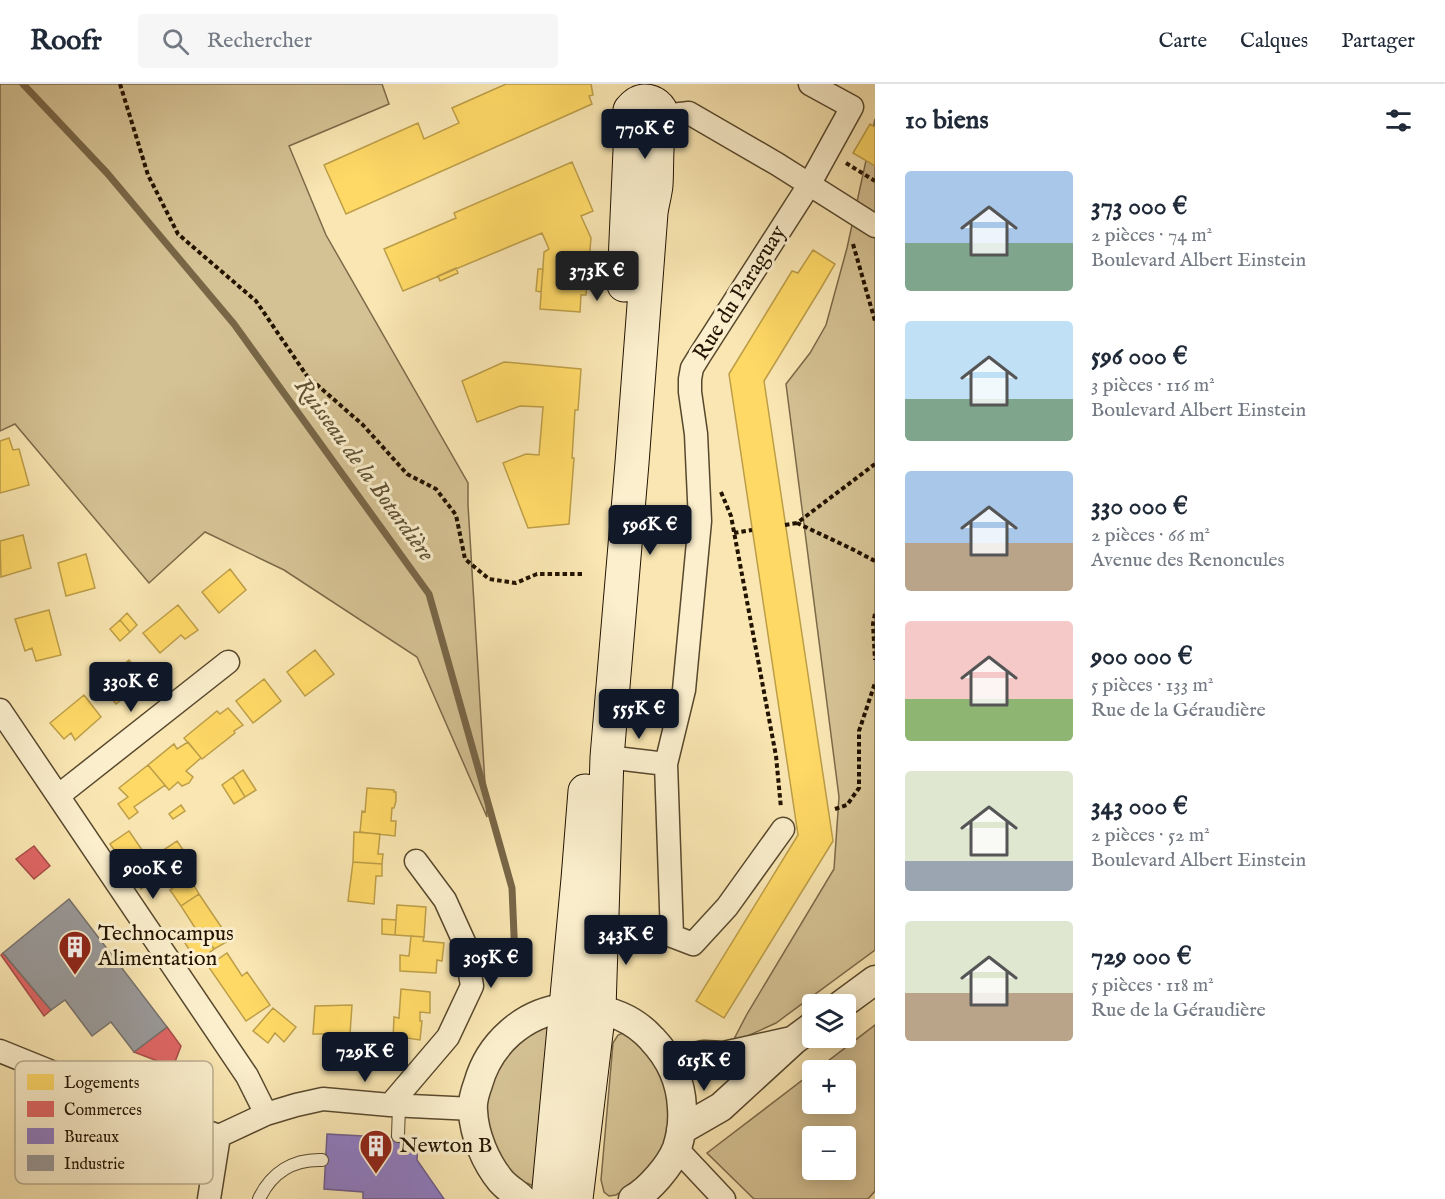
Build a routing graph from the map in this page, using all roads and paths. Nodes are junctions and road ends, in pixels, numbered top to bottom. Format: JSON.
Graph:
{"nodes":[{"id":1,"x":120,"y":84,"type":"edge"},
{"id":2,"x":810,"y":84,"type":"edge"},
{"id":3,"x":646,"y":108,"type":"edge"},
{"id":4,"x":850,"y":154,"type":"dead end"},
{"id":5,"x":875,"y":181,"type":"edge"},
{"id":6,"x":809,"y":185,"type":"junction"},
{"id":7,"x":875,"y":226,"type":"edge"},
{"id":8,"x":853,"y":244,"type":"dead end"},
{"id":9,"x":875,"y":321,"type":"edge"},
{"id":10,"x":875,"y":464,"type":"edge"},
{"id":11,"x":718,"y":485,"type":"dead end"},
{"id":12,"x":797,"y":524,"type":"junction"},
{"id":13,"x":785,"y":525,"type":"dead end"},
{"id":14,"x":752,"y":530,"type":"dead end"},
{"id":15,"x":734,"y":533,"type":"junction"},
{"id":16,"x":875,"y":561,"type":"edge"},
{"id":17,"x":582,"y":574,"type":"dead end"},
{"id":18,"x":875,"y":614,"type":"edge"},
{"id":19,"x":875,"y":660,"type":"edge"},
{"id":20,"x":228,"y":662,"type":"dead end"},
{"id":21,"x":875,"y":683,"type":"edge"},
{"id":22,"x":0,"y":710,"type":"edge"},
{"id":23,"x":607,"y":757,"type":"junction"},
{"id":24,"x":666,"y":764,"type":"junction"},
{"id":25,"x":58,"y":796,"type":"junction"},
{"id":26,"x":836,"y":809,"type":"dead end"},
{"id":27,"x":783,"y":830,"type":"joint"},
{"id":28,"x":416,"y":861,"type":"dead end"},
{"id":29,"x":875,"y":980,"type":"edge"},
{"id":30,"x":856,"y":994,"type":"edge"},
{"id":31,"x":566,"y":1007,"type":"junction"},
{"id":32,"x":599,"y":1009,"type":"junction"},
{"id":33,"x":802,"y":1033,"type":"edge"},
{"id":34,"x":802,"y":1034,"type":"edge"},
{"id":35,"x":0,"y":1051,"type":"edge"},
{"id":36,"x":25,"y":1061,"type":"edge"},
{"id":37,"x":670,"y":1062,"type":"junction"},
{"id":38,"x":395,"y":1106,"type":"junction"},
{"id":39,"x":473,"y":1109,"type":"junction"},
{"id":40,"x":266,"y":1114,"type":"junction"},
{"id":41,"x":213,"y":1134,"type":"edge"},
{"id":42,"x":219,"y":1136,"type":"junction"},
{"id":43,"x":398,"y":1136,"type":"dead end"},
{"id":44,"x":679,"y":1140,"type":"junction"},
{"id":45,"x":322,"y":1160,"type":"dead end"},
{"id":46,"x":213,"y":1174,"type":"edge"},
{"id":47,"x":211,"y":1184,"type":"edge"},
{"id":48,"x":209,"y":1199,"type":"edge"},
{"id":49,"x":259,"y":1199,"type":"edge"},
{"id":50,"x":522,"y":1199,"type":"edge"},
{"id":51,"x":548,"y":1199,"type":"edge"},
{"id":52,"x":576,"y":1199,"type":"edge"},
{"id":53,"x":633,"y":1199,"type":"edge"},
{"id":54,"x":724,"y":1199,"type":"edge"}],
"edges":[{"from":1,"to":17,"type":"path"},
{"from":2,"to":6,"type":"street","name":"Rue du Paraguay"},
{"from":3,"to":6,"type":"street"},
{"from":3,"to":23,"type":"main road"},
{"from":3,"to":31,"type":"main road"},
{"from":4,"to":5,"type":"path"},
{"from":6,"to":7,"type":"street"},
{"from":6,"to":24,"type":"street","name":"Rue du Paraguay"},
{"from":8,"to":9,"type":"path"},
{"from":10,"to":12,"type":"path"},
{"from":11,"to":15,"type":"path"},
{"from":12,"to":13,"type":"path"},
{"from":12,"to":16,"type":"path"},
{"from":14,"to":15,"type":"path"},
{"from":15,"to":27,"type":"path"},
{"from":18,"to":19,"type":"path"},
{"from":20,"to":25,"type":"street"},
{"from":21,"to":26,"type":"path"},
{"from":22,"to":25,"type":"street"},
{"from":23,"to":24,"type":"street"},
{"from":23,"to":32,"type":"main road"},
{"from":24,"to":27,"type":"street","name":"Rue du Paraguay"},
{"from":25,"to":40,"type":"street"},
{"from":28,"to":38,"type":"street"},
{"from":29,"to":30,"type":"street"},
{"from":31,"to":32,"type":"street"},
{"from":31,"to":39,"type":"street"},
{"from":31,"to":51,"type":"main road"},
{"from":32,"to":37,"type":"street"},
{"from":32,"to":52,"type":"main road"},
{"from":33,"to":37,"type":"street"},
{"from":34,"to":44,"type":"street"},
{"from":35,"to":36,"type":"street"},
{"from":37,"to":44,"type":"street"},
{"from":38,"to":39,"type":"street"},
{"from":38,"to":40,"type":"street"},
{"from":38,"to":43,"type":"lane"},
{"from":39,"to":50,"type":"street"},
{"from":40,"to":42,"type":"street"},
{"from":41,"to":42,"type":"street"},
{"from":42,"to":46,"type":"street"},
{"from":44,"to":53,"type":"street"},
{"from":44,"to":54,"type":"street"},
{"from":45,"to":49,"type":"lane"},
{"from":47,"to":48,"type":"street"}]}
